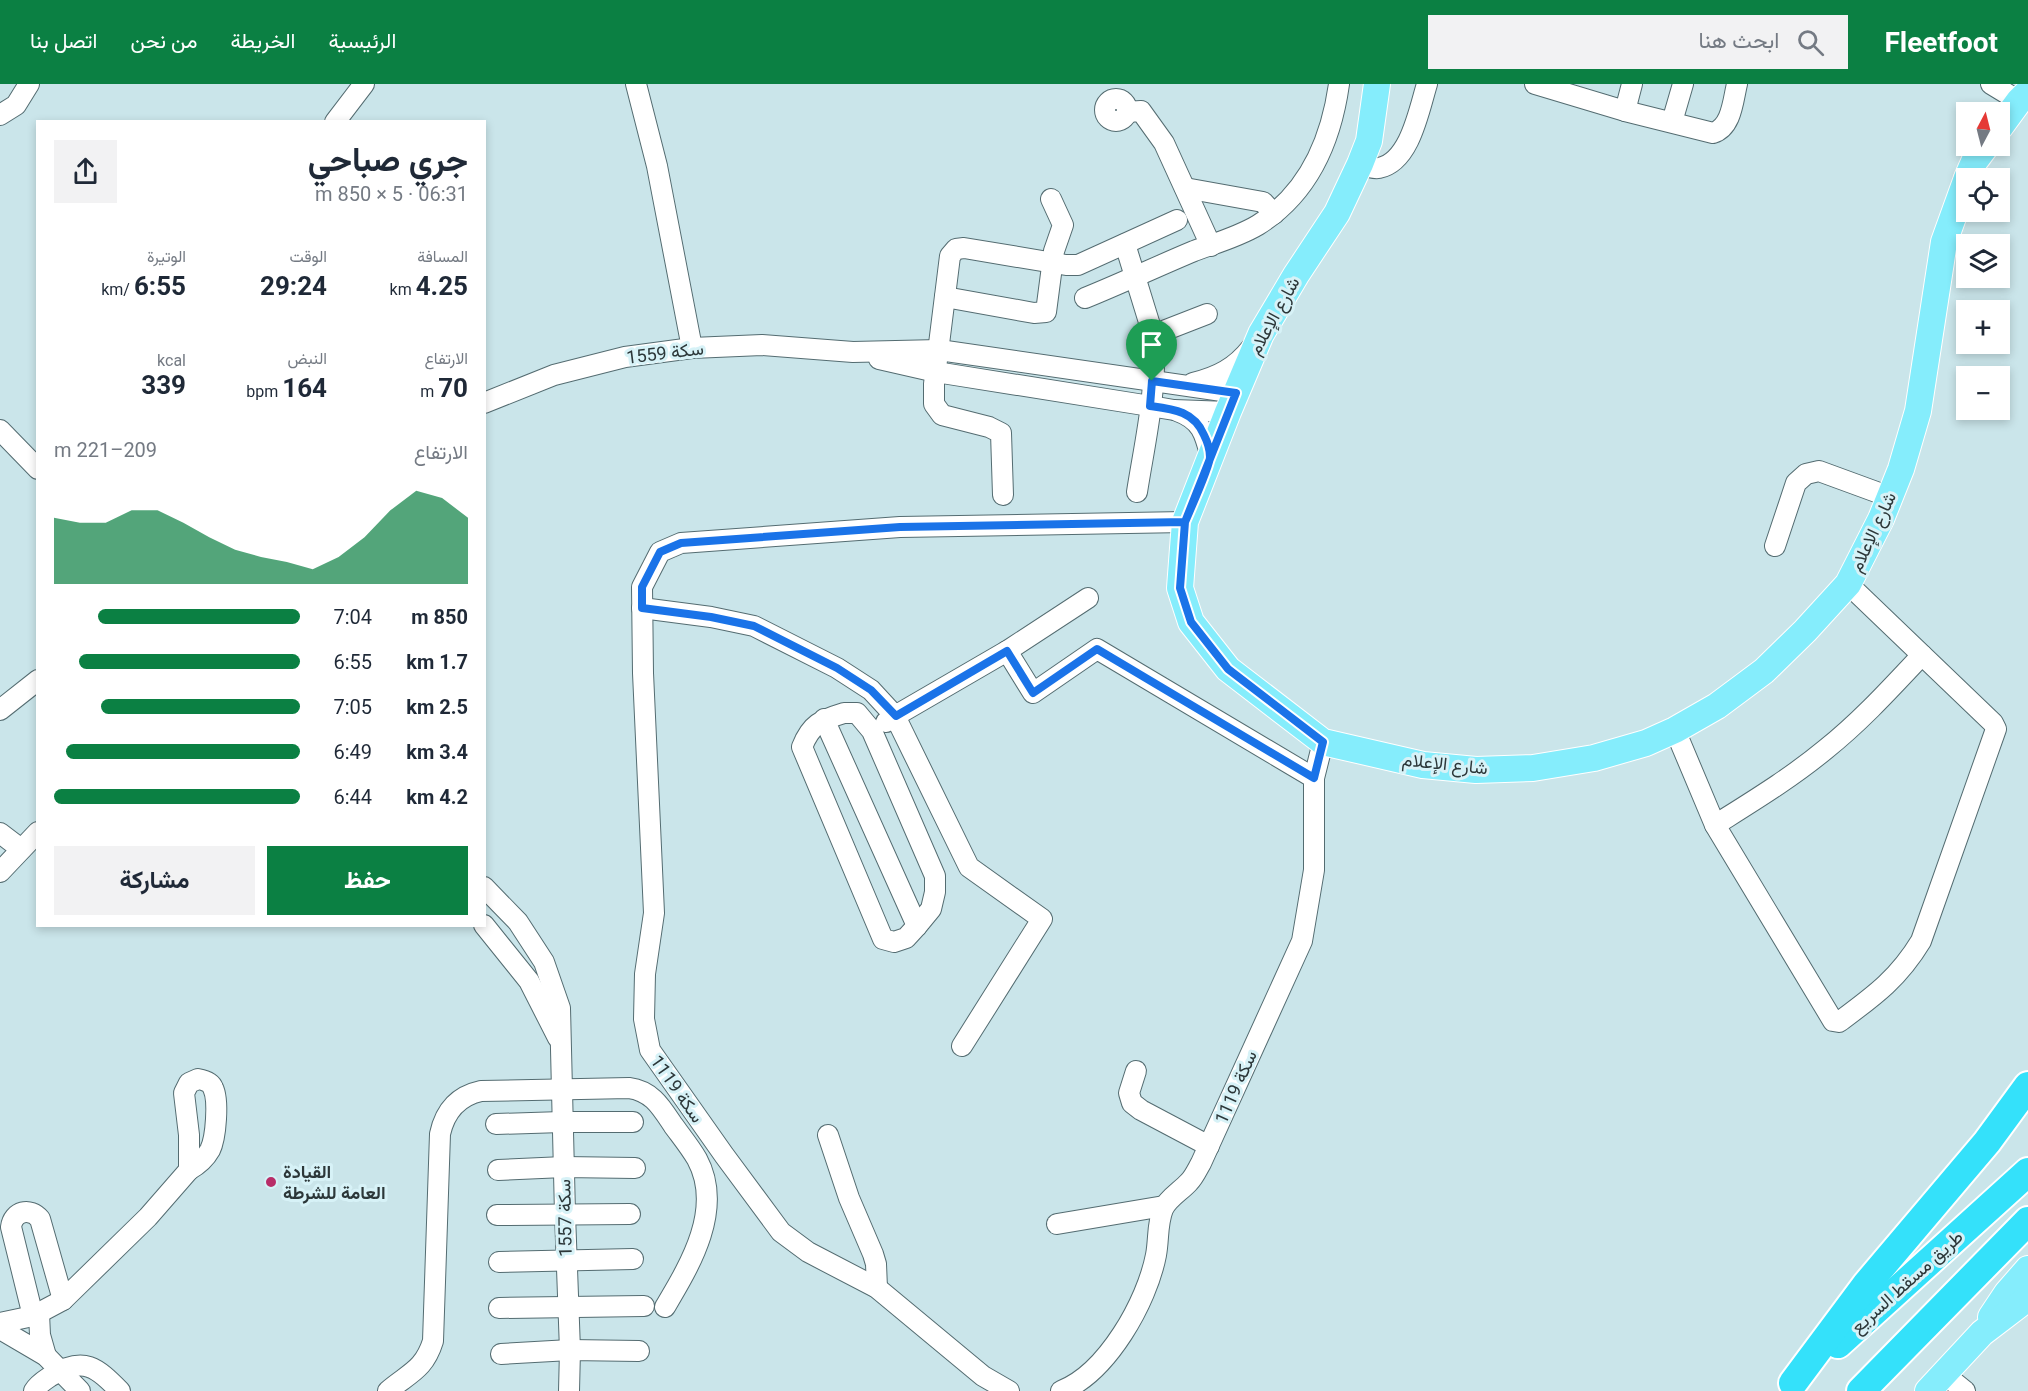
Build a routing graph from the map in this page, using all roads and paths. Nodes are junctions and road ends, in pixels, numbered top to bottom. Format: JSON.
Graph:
{"nodes":[{"id":1,"x":29,"y":84,"type":"edge"},
{"id":2,"x":364,"y":84,"type":"edge"},
{"id":3,"x":636,"y":84,"type":"edge"},
{"id":4,"x":1339,"y":84,"type":"edge"},
{"id":5,"x":1377,"y":84,"type":"edge"},
{"id":6,"x":1427,"y":84,"type":"edge"},
{"id":7,"x":1535,"y":84,"type":"edge"},
{"id":8,"x":1632,"y":84,"type":"edge"},
{"id":9,"x":1683,"y":84,"type":"edge"},
{"id":10,"x":1737,"y":84,"type":"edge"},
{"id":11,"x":1991,"y":84,"type":"edge"},
{"id":12,"x":1580,"y":90,"type":"edge"},
{"id":13,"x":2023,"y":97,"type":"edge"},
{"id":14,"x":1625,"y":111,"type":"junction"},
{"id":15,"x":1127,"y":112,"type":"dead end"},
{"id":16,"x":2010,"y":114,"type":"edge"},
{"id":17,"x":0,"y":115,"type":"edge"},
{"id":18,"x":337,"y":120,"type":"edge"},
{"id":19,"x":1672,"y":122,"type":"junction"},
{"id":20,"x":1360,"y":164,"type":"junction"},
{"id":21,"x":1185,"y":188,"type":"junction"},
{"id":22,"x":1051,"y":200,"type":"dead end"},
{"id":23,"x":1956,"y":210,"type":"edge"},
{"id":24,"x":1274,"y":214,"type":"junction"},
{"id":25,"x":1177,"y":220,"type":"dead end"},
{"id":26,"x":1125,"y":243,"type":"junction"},
{"id":27,"x":1211,"y":246,"type":"junction"},
{"id":28,"x":1053,"y":263,"type":"junction"},
{"id":29,"x":1135,"y":278,"type":"junction"},
{"id":30,"x":945,"y":297,"type":"junction"},
{"id":31,"x":1085,"y":298,"type":"dead end"},
{"id":32,"x":1207,"y":314,"type":"dead end"},
{"id":33,"x":1261,"y":334,"type":"junction"},
{"id":34,"x":1153,"y":335,"type":"junction"},
{"id":35,"x":692,"y":348,"type":"junction"},
{"id":36,"x":939,"y":350,"type":"junction"},
{"id":37,"x":853,"y":352,"type":"junction"},
{"id":38,"x":936,"y":372,"type":"junction"},
{"id":39,"x":1152,"y":381,"type":"junction"},
{"id":40,"x":1184,"y":385,"type":"junction"},
{"id":41,"x":486,"y":402,"type":"edge"},
{"id":42,"x":1232,"y":402,"type":"junction"},
{"id":43,"x":1150,"y":406,"type":"junction"},
{"id":44,"x":1174,"y":410,"type":"junction"},
{"id":45,"x":0,"y":430,"type":"edge"},
{"id":46,"x":1211,"y":458,"type":"junction"},
{"id":47,"x":36,"y":467,"type":"edge"},
{"id":48,"x":1137,"y":492,"type":"dead end"},
{"id":49,"x":1003,"y":495,"type":"dead end"},
{"id":50,"x":1890,"y":497,"type":"junction"},
{"id":51,"x":1185,"y":522,"type":"junction"},
{"id":52,"x":1775,"y":546,"type":"dead end"},
{"id":53,"x":1848,"y":584,"type":"junction"},
{"id":54,"x":1088,"y":598,"type":"dead end"},
{"id":55,"x":642,"y":608,"type":"junction"},
{"id":56,"x":1007,"y":651,"type":"junction"},
{"id":57,"x":1922,"y":655,"type":"junction"},
{"id":58,"x":36,"y":682,"type":"edge"},
{"id":59,"x":0,"y":710,"type":"edge"},
{"id":60,"x":896,"y":716,"type":"junction"},
{"id":61,"x":824,"y":719,"type":"junction"},
{"id":62,"x":1675,"y":730,"type":"junction"},
{"id":63,"x":872,"y":731,"type":"junction"},
{"id":64,"x":1323,"y":742,"type":"junction"},
{"id":65,"x":1314,"y":778,"type":"junction"},
{"id":66,"x":1715,"y":825,"type":"junction"},
{"id":67,"x":0,"y":833,"type":"edge"},
{"id":68,"x":36,"y":834,"type":"edge"},
{"id":69,"x":21,"y":849,"type":"junction"},
{"id":70,"x":0,"y":872,"type":"edge"},
{"id":71,"x":489,"y":899,"type":"edge"},
{"id":72,"x":917,"y":926,"type":"junction"},
{"id":73,"x":485,"y":927,"type":"edge"},
{"id":74,"x":525,"y":931,"type":"junction"},
{"id":75,"x":503,"y":951,"type":"junction"},
{"id":76,"x":561,"y":1045,"type":"junction"},
{"id":77,"x":962,"y":1046,"type":"dead end"},
{"id":78,"x":1136,"y":1071,"type":"dead end"},
{"id":79,"x":2028,"y":1086,"type":"edge"},
{"id":80,"x":561,"y":1090,"type":"junction"},
{"id":81,"x":187,"y":1118,"type":"junction"},
{"id":82,"x":215,"y":1119,"type":"junction"},
{"id":83,"x":562,"y":1122,"type":"junction"},
{"id":84,"x":633,"y":1122,"type":"dead end"},
{"id":85,"x":496,"y":1124,"type":"dead end"},
{"id":86,"x":828,"y":1136,"type":"dead end"},
{"id":87,"x":1209,"y":1146,"type":"junction"},
{"id":88,"x":564,"y":1167,"type":"junction"},
{"id":89,"x":635,"y":1168,"type":"dead end"},
{"id":90,"x":189,"y":1170,"type":"junction"},
{"id":91,"x":498,"y":1170,"type":"dead end"},
{"id":92,"x":2028,"y":1172,"type":"edge"},
{"id":93,"x":1164,"y":1206,"type":"junction"},
{"id":94,"x":564,"y":1214,"type":"junction"},
{"id":95,"x":630,"y":1214,"type":"dead end"},
{"id":96,"x":497,"y":1215,"type":"dead end"},
{"id":97,"x":2028,"y":1221,"type":"edge"},
{"id":98,"x":1057,"y":1224,"type":"dead end"},
{"id":99,"x":633,"y":1259,"type":"dead end"},
{"id":100,"x":566,"y":1261,"type":"junction"},
{"id":101,"x":499,"y":1262,"type":"dead end"},
{"id":102,"x":2028,"y":1269,"type":"edge"},
{"id":103,"x":877,"y":1288,"type":"junction"},
{"id":104,"x":2028,"y":1298,"type":"edge"},
{"id":105,"x":63,"y":1300,"type":"junction"},
{"id":106,"x":568,"y":1306,"type":"junction"},
{"id":107,"x":644,"y":1306,"type":"dead end"},
{"id":108,"x":665,"y":1307,"type":"dead end"},
{"id":109,"x":499,"y":1308,"type":"dead end"},
{"id":110,"x":36,"y":1315,"type":"junction"},
{"id":111,"x":0,"y":1323,"type":"edge"},
{"id":112,"x":0,"y":1329,"type":"edge"},
{"id":113,"x":1982,"y":1333,"type":"junction"},
{"id":114,"x":570,"y":1350,"type":"junction"},
{"id":115,"x":639,"y":1351,"type":"dead end"},
{"id":116,"x":501,"y":1354,"type":"dead end"},
{"id":117,"x":46,"y":1356,"type":"junction"},
{"id":118,"x":60,"y":1370,"type":"junction"},
{"id":119,"x":1936,"y":1382,"type":"edge"},
{"id":120,"x":1789,"y":1387,"type":"edge"},
{"id":121,"x":34,"y":1391,"type":"edge"},
{"id":122,"x":80,"y":1391,"type":"edge"},
{"id":123,"x":120,"y":1391,"type":"edge"},
{"id":124,"x":387,"y":1391,"type":"edge"},
{"id":125,"x":569,"y":1391,"type":"edge"},
{"id":126,"x":1009,"y":1391,"type":"edge"},
{"id":127,"x":1061,"y":1391,"type":"edge"},
{"id":128,"x":1861,"y":1391,"type":"edge"},
{"id":129,"x":1965,"y":1391,"type":"edge"}],
"edges":[{"from":1,"to":17,"type":"street"},
{"from":2,"to":18,"type":"street"},
{"from":3,"to":35,"type":"street"},
{"from":4,"to":24,"type":"street"},
{"from":5,"to":20,"type":"main road","name":"شارع الإعلام"},
{"from":6,"to":20,"type":"street"},
{"from":7,"to":12,"type":"street"},
{"from":8,"to":14,"type":"street"},
{"from":9,"to":19,"type":"street"},
{"from":10,"to":19,"type":"street"},
{"from":11,"to":13,"type":"street"},
{"from":12,"to":14,"type":"street"},
{"from":13,"to":16,"type":"main road"},
{"from":14,"to":19,"type":"street"},
{"from":15,"to":21,"type":"street"},
{"from":20,"to":33,"type":"main road","name":"شارع الإعلام"},
{"from":21,"to":24,"type":"street"},
{"from":21,"to":27,"type":"street"},
{"from":22,"to":28,"type":"street"},
{"from":23,"to":50,"type":"main road","name":"شارع الإعلام"},
{"from":24,"to":27,"type":"street"},
{"from":25,"to":26,"type":"street"},
{"from":26,"to":28,"type":"street"},
{"from":26,"to":29,"type":"street"},
{"from":27,"to":29,"type":"street"},
{"from":28,"to":30,"type":"street"},
{"from":28,"to":30,"type":"street"},
{"from":29,"to":31,"type":"street"},
{"from":29,"to":34,"type":"street"},
{"from":30,"to":36,"type":"street"},
{"from":32,"to":34,"type":"street"},
{"from":33,"to":40,"type":"street","name":"سكة 1559"},
{"from":33,"to":42,"type":"main road","name":"شارع الإعلام"},
{"from":34,"to":39,"type":"street"},
{"from":35,"to":37,"type":"street","name":"سكة 1559"},
{"from":35,"to":41,"type":"street","name":"سكة 1559"},
{"from":36,"to":37,"type":"street","name":"سكة 1559"},
{"from":36,"to":38,"type":"street"},
{"from":36,"to":39,"type":"street","name":"سكة 1559"},
{"from":37,"to":38,"type":"street","name":"سكة 1559"},
{"from":38,"to":43,"type":"street","name":"سكة 1559"},
{"from":38,"to":49,"type":"street"},
{"from":39,"to":40,"type":"street","name":"سكة 1559"},
{"from":39,"to":43,"type":"street"},
{"from":40,"to":42,"type":"street","name":"سكة 1559"},
{"from":42,"to":44,"type":"street","name":"سكة 1559"},
{"from":42,"to":46,"type":"main road","name":"شارع الإعلام"},
{"from":43,"to":44,"type":"street","name":"سكة 1559"},
{"from":43,"to":48,"type":"street"},
{"from":44,"to":46,"type":"street","name":"سكة 1559"},
{"from":45,"to":47,"type":"street"},
{"from":46,"to":51,"type":"main road","name":"شارع الإعلام"},
{"from":50,"to":52,"type":"street"},
{"from":50,"to":53,"type":"main road","name":"شارع الإعلام"},
{"from":51,"to":55,"type":"street","name":"سكة 1119"},
{"from":51,"to":64,"type":"main road","name":"شارع الإعلام"},
{"from":53,"to":57,"type":"street"},
{"from":53,"to":62,"type":"main road","name":"شارع الإعلام"},
{"from":54,"to":56,"type":"street"},
{"from":55,"to":60,"type":"street"},
{"from":55,"to":103,"type":"street","name":"سكة 1119"},
{"from":56,"to":60,"type":"street"},
{"from":56,"to":65,"type":"street"},
{"from":57,"to":66,"type":"street"},
{"from":57,"to":66,"type":"street"},
{"from":58,"to":59,"type":"street"},
{"from":60,"to":63,"type":"street"},
{"from":60,"to":77,"type":"street"},
{"from":61,"to":63,"type":"street"},
{"from":61,"to":72,"type":"street"},
{"from":61,"to":72,"type":"street"},
{"from":62,"to":64,"type":"main road","name":"شارع الإعلام"},
{"from":62,"to":66,"type":"street"},
{"from":63,"to":72,"type":"street"},
{"from":64,"to":65,"type":"street","name":"سكة 1119"},
{"from":65,"to":87,"type":"street","name":"سكة 1119"},
{"from":67,"to":69,"type":"street"},
{"from":68,"to":69,"type":"street"},
{"from":69,"to":70,"type":"street"},
{"from":71,"to":74,"type":"street","name":"سكة 1557"},
{"from":73,"to":75,"type":"street","name":"سكة 1557"},
{"from":74,"to":75,"type":"street"},
{"from":74,"to":76,"type":"street","name":"سكة 1557"},
{"from":75,"to":76,"type":"street","name":"سكة 1557"},
{"from":76,"to":80,"type":"street","name":"سكة 1557"},
{"from":78,"to":87,"type":"street"},
{"from":79,"to":120,"type":"highway"},
{"from":80,"to":83,"type":"street","name":"سكة 1557"},
{"from":80,"to":108,"type":"street"},
{"from":80,"to":124,"type":"street"},
{"from":81,"to":82,"type":"street"},
{"from":81,"to":82,"type":"street"},
{"from":81,"to":90,"type":"street"},
{"from":82,"to":90,"type":"street"},
{"from":83,"to":84,"type":"street"},
{"from":83,"to":85,"type":"street"},
{"from":83,"to":88,"type":"street","name":"سكة 1557"},
{"from":86,"to":103,"type":"street"},
{"from":87,"to":93,"type":"street","name":"سكة 1119"},
{"from":88,"to":89,"type":"street"},
{"from":88,"to":91,"type":"street"},
{"from":88,"to":94,"type":"street","name":"سكة 1557"},
{"from":90,"to":105,"type":"street"},
{"from":92,"to":120,"type":"highway","name":"طريق مسقط السريع"},
{"from":93,"to":98,"type":"street"},
{"from":93,"to":127,"type":"street"},
{"from":94,"to":95,"type":"street"},
{"from":94,"to":96,"type":"street"},
{"from":94,"to":100,"type":"street","name":"سكة 1557"},
{"from":97,"to":128,"type":"highway"},
{"from":99,"to":100,"type":"street"},
{"from":100,"to":101,"type":"street"},
{"from":100,"to":106,"type":"street","name":"سكة 1557"},
{"from":102,"to":113,"type":"main road"},
{"from":103,"to":126,"type":"street","name":"سكة 1119"},
{"from":104,"to":113,"type":"main road"},
{"from":105,"to":110,"type":"street"},
{"from":105,"to":110,"type":"street"},
{"from":106,"to":107,"type":"street"},
{"from":106,"to":109,"type":"street"},
{"from":106,"to":114,"type":"street","name":"سكة 1557"},
{"from":110,"to":111,"type":"street"},
{"from":110,"to":117,"type":"street"},
{"from":112,"to":117,"type":"street"},
{"from":113,"to":119,"type":"main road"},
{"from":114,"to":115,"type":"street"},
{"from":114,"to":116,"type":"street"},
{"from":114,"to":125,"type":"street","name":"سكة 1557"},
{"from":117,"to":118,"type":"street"},
{"from":118,"to":121,"type":"street"},
{"from":118,"to":122,"type":"street"},
{"from":118,"to":123,"type":"street"},
{"from":119,"to":129,"type":"street"}]}
